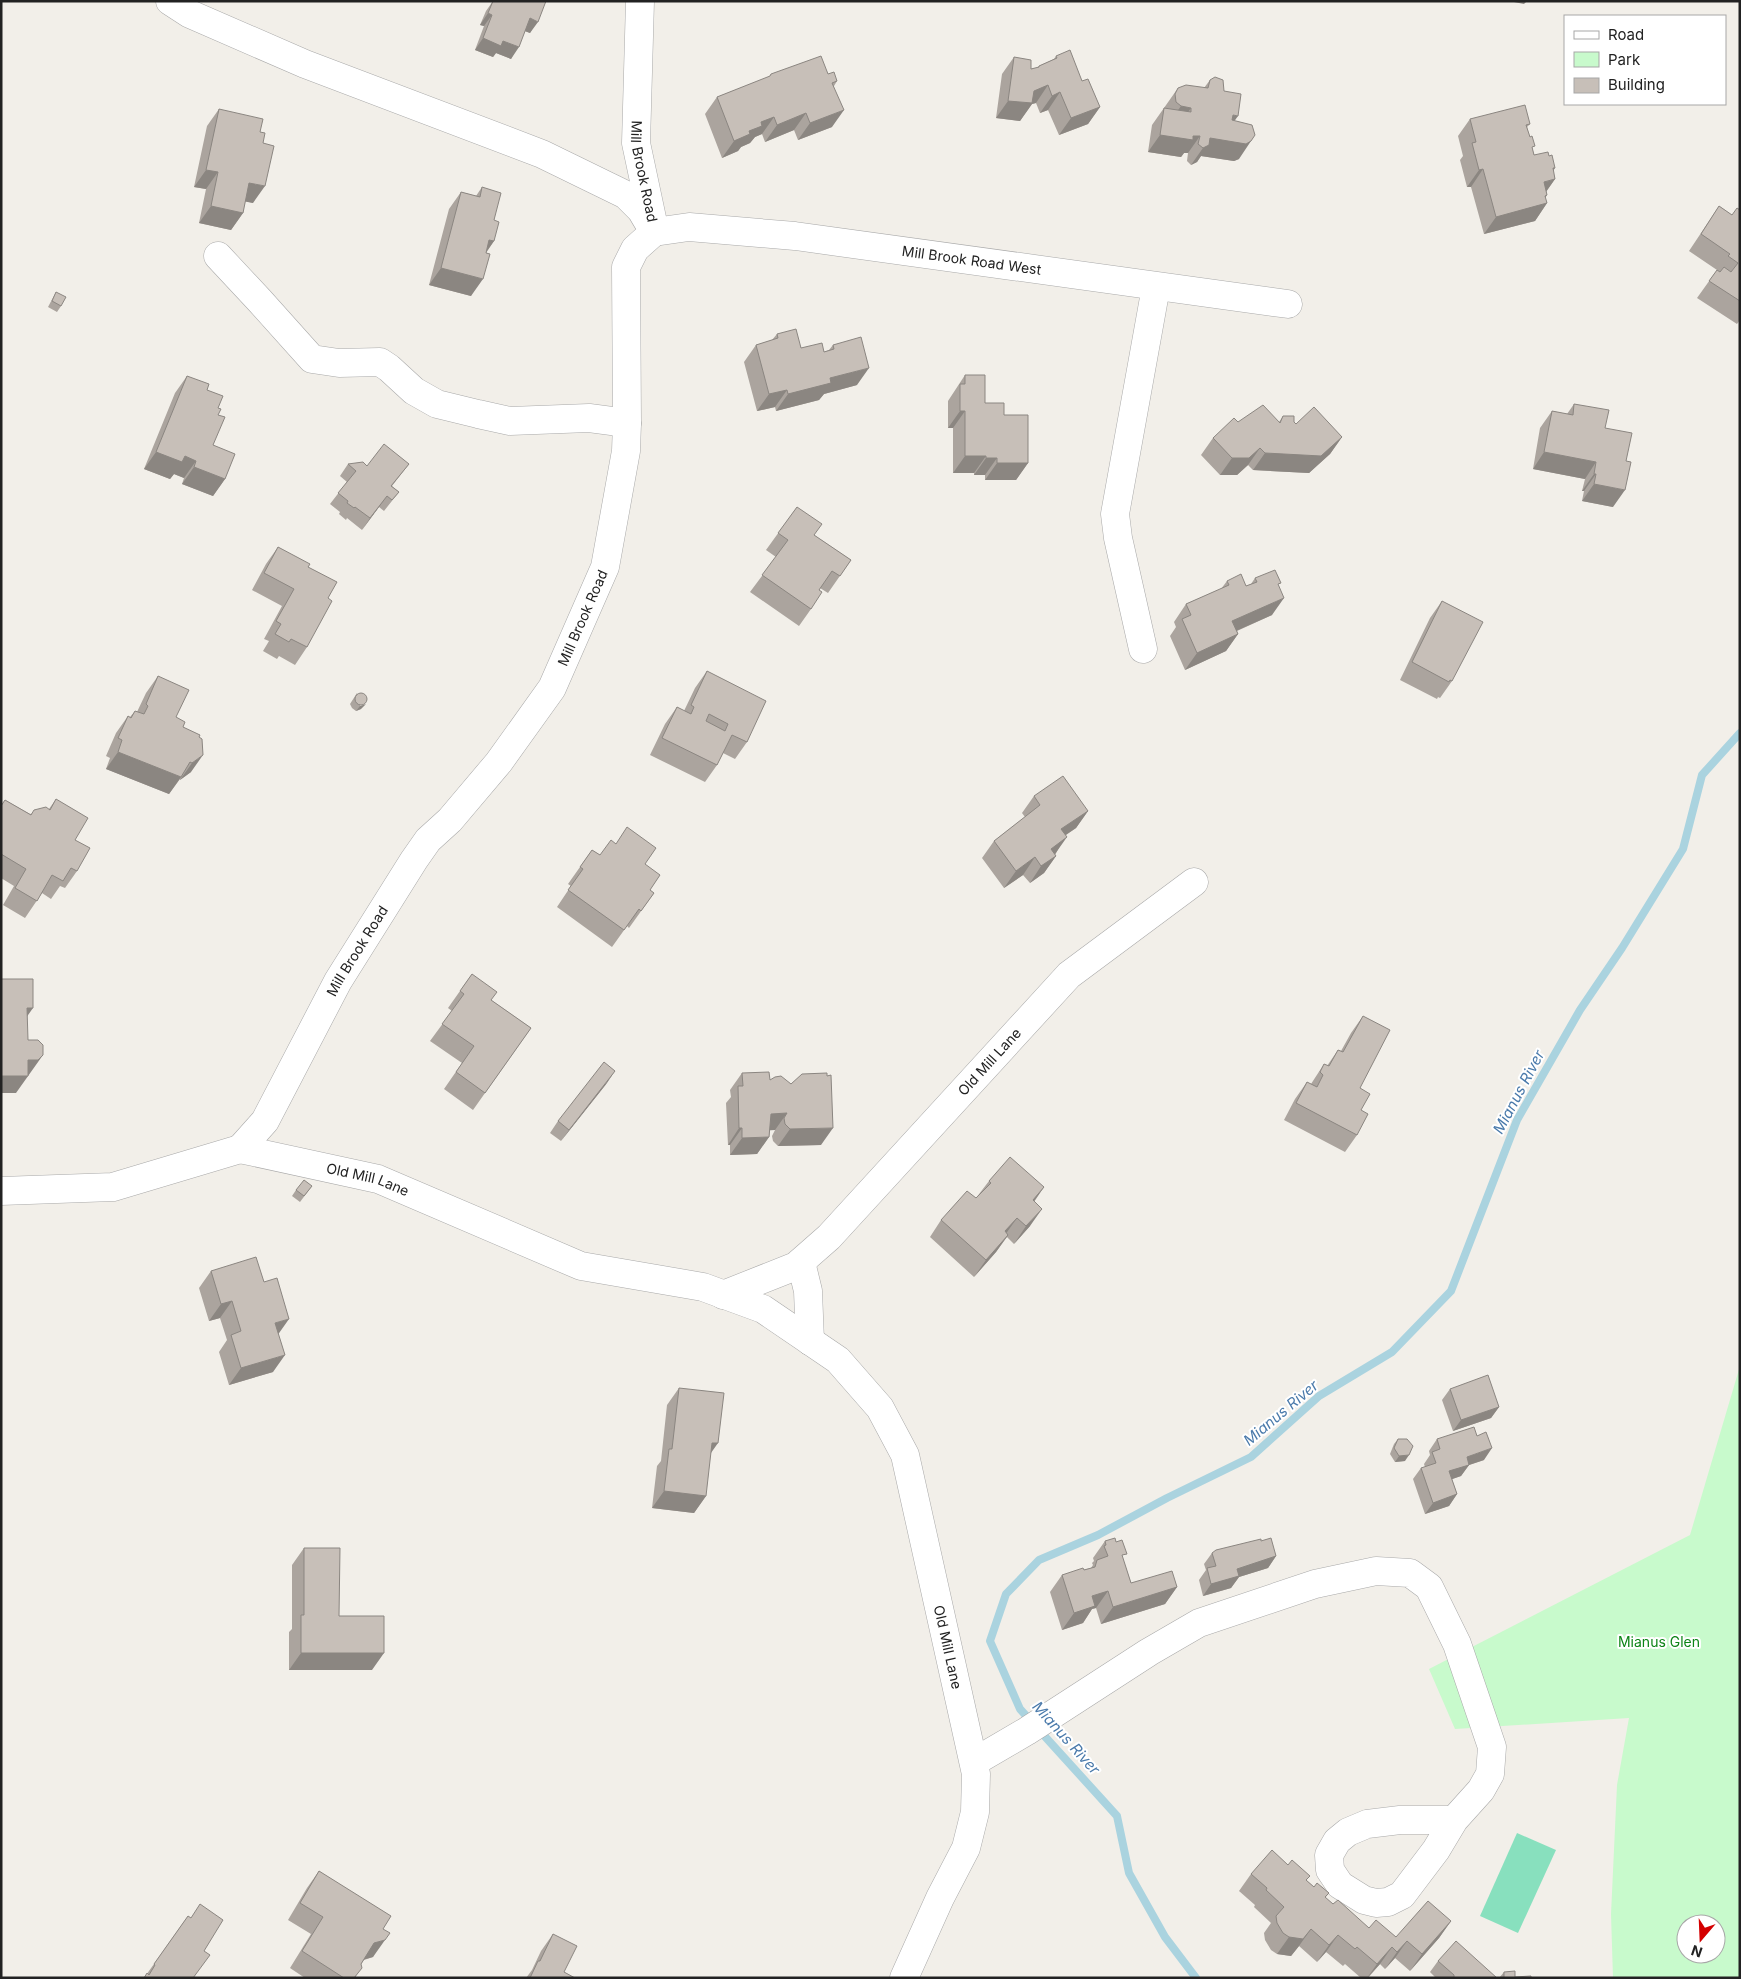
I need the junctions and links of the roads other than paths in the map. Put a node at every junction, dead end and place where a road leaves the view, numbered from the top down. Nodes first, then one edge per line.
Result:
1 (170, 1) edge
2 (640, 1) edge
3 (654, 232) junction
4 (218, 256) dead end
5 (1156, 287) junction
6 (1288, 304) dead end
7 (627, 423) junction
8 (1143, 649) dead end
9 (1194, 882) dead end
10 (240, 1149) junction
11 (1, 1192) edge
12 (802, 1262) junction
13 (723, 1295) junction
14 (810, 1341) junction
15 (974, 1762) junction
16 (1454, 1820) dead end
17 (904, 1978) edge

1 - 3 street
2 - 3 street, Mill Brook Road
3 - 5 street, Mill Brook Road West
3 - 7 street, Mill Brook Road
4 - 7 street
5 - 6 street, Mill Brook Road West
5 - 8 street
7 - 10 street, Mill Brook Road
9 - 12 street, Old Mill Lane
10 - 11 street, Old Mill Lane
10 - 13 street, Old Mill Lane
12 - 13 street, Old Mill Lane
12 - 14 street
13 - 14 street, Old Mill Lane
14 - 15 street, Old Mill Lane
15 - 16 street
15 - 17 street, Old Mill Lane

